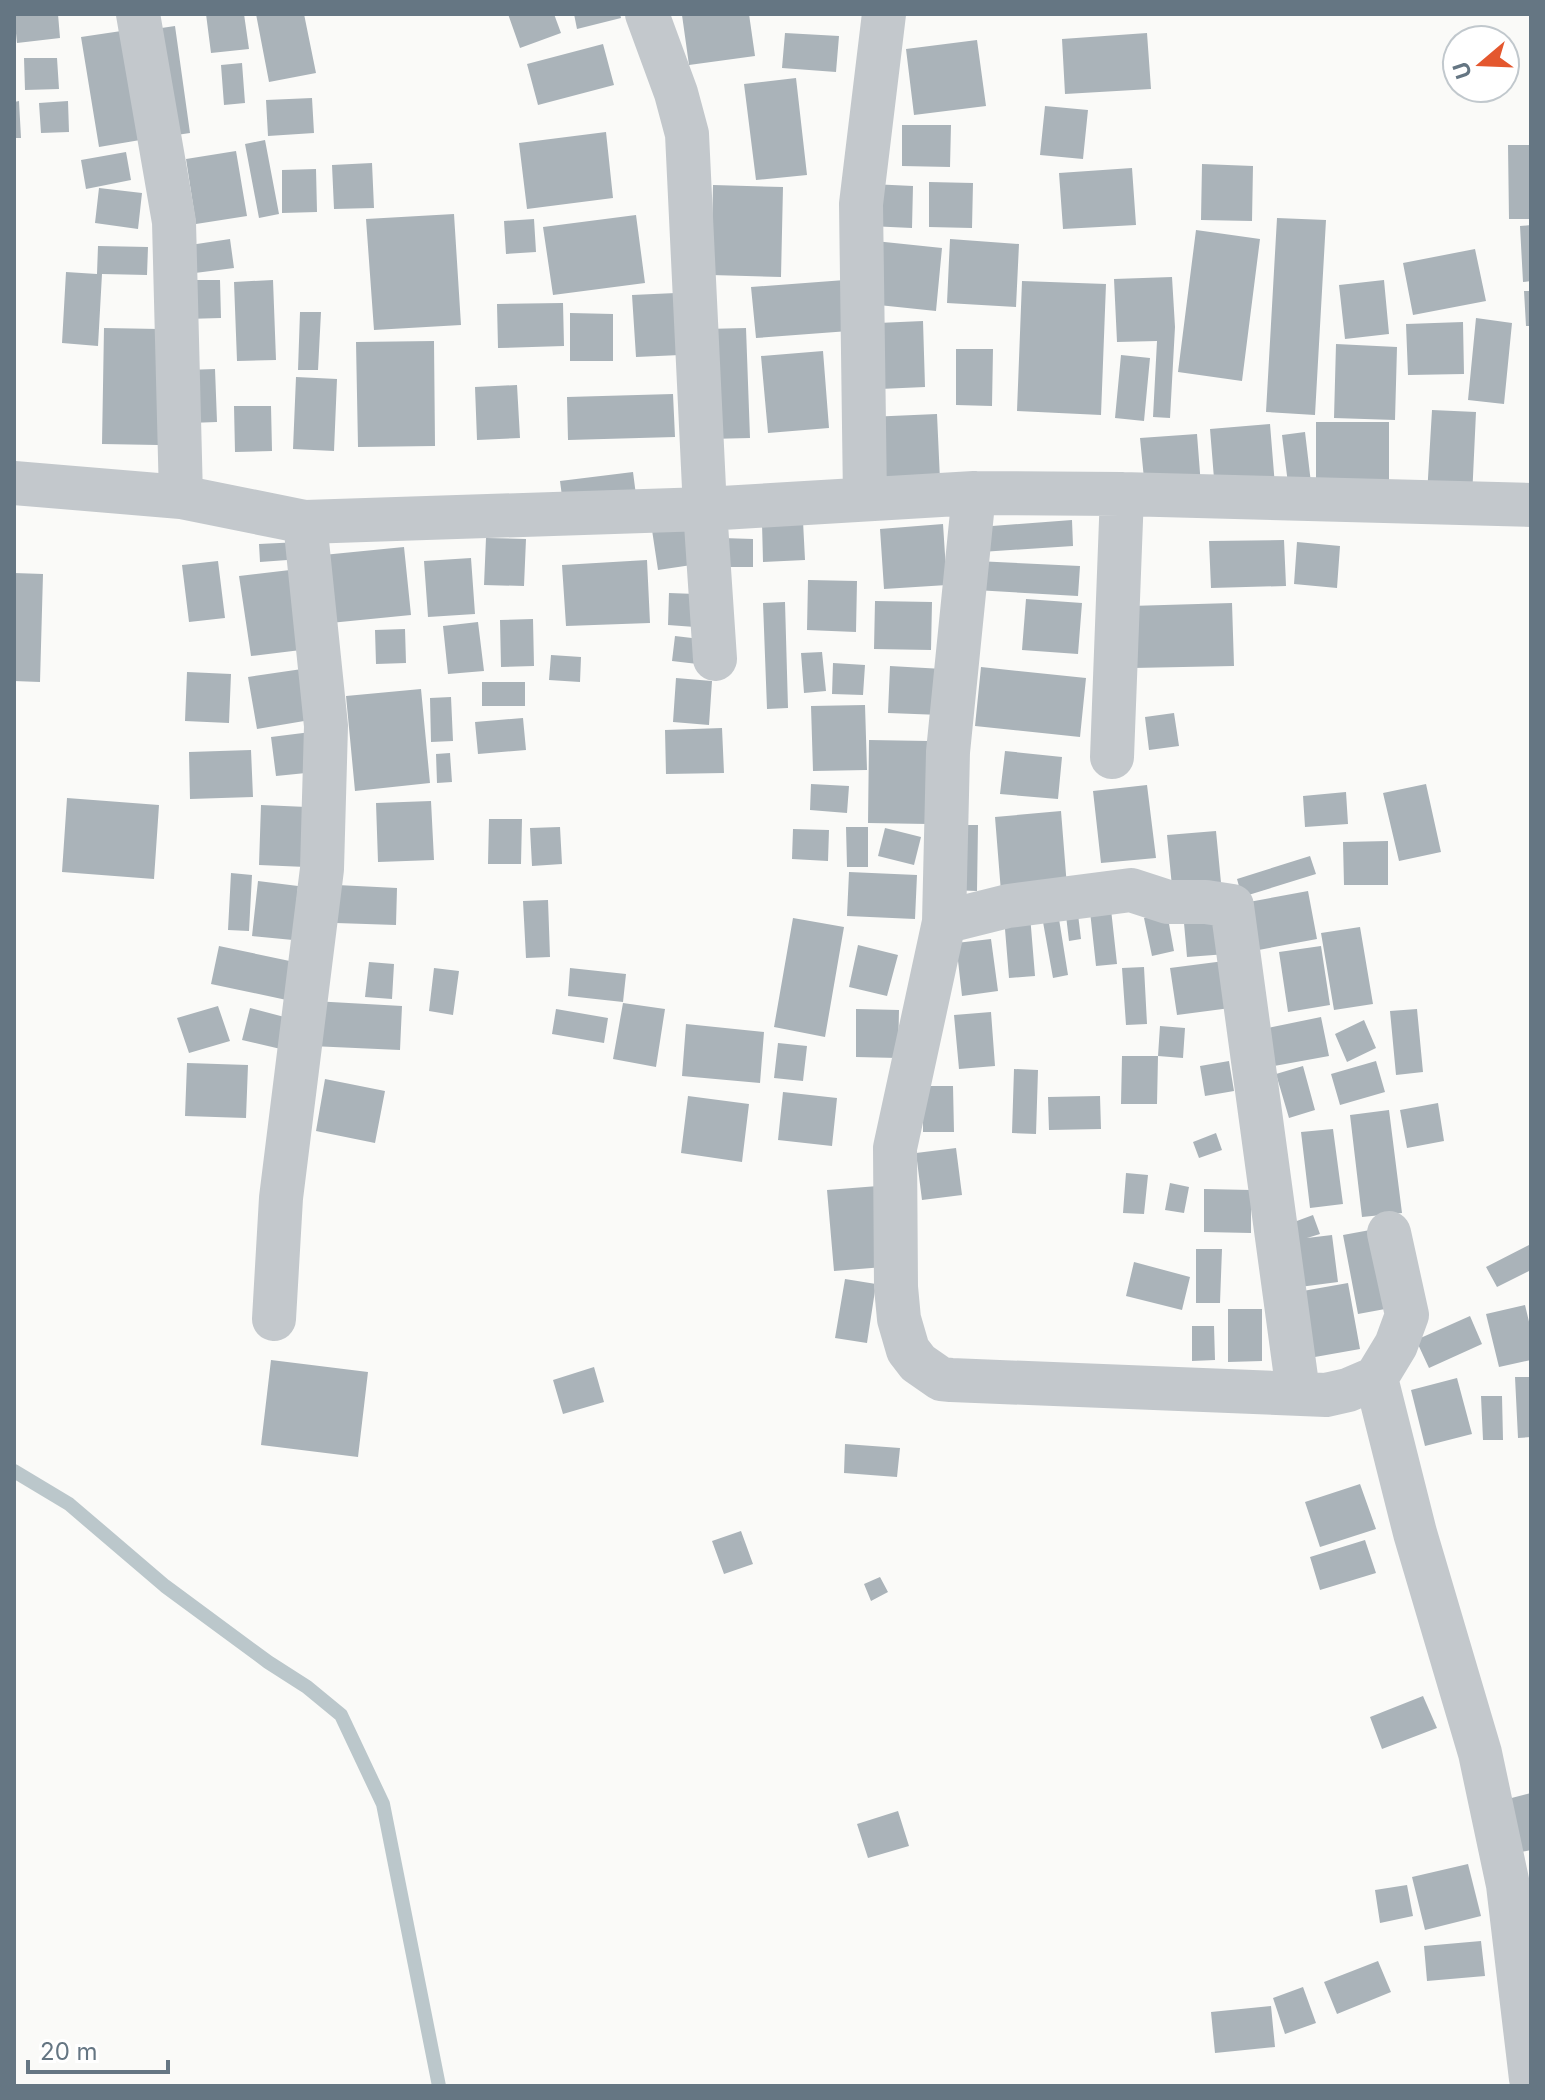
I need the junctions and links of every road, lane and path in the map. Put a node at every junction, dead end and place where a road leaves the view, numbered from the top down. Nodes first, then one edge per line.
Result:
1 (138, 14) edge
2 (647, 14) edge
3 (884, 14) edge
4 (14, 483) edge
5 (974, 493) junction
6 (1122, 494) junction
7 (181, 497) junction
8 (865, 499) junction
9 (1531, 505) edge
10 (705, 509) junction
11 (305, 522) junction
12 (715, 659) dead end
13 (1112, 757) dead end
14 (944, 922) junction
15 (1389, 1233) dead end
16 (274, 1319) dead end
17 (1376, 1378) junction
18 (1298, 1392) junction
19 (1531, 2079) edge

1 - 7 street
2 - 10 street
3 - 8 street
4 - 7 street
5 - 6 street
5 - 8 street
5 - 14 street
6 - 9 street
6 - 13 street
7 - 11 street
8 - 10 street
10 - 11 street
10 - 12 street
11 - 16 street
14 - 18 street
14 - 18 street
15 - 17 street
17 - 18 street
17 - 19 street

